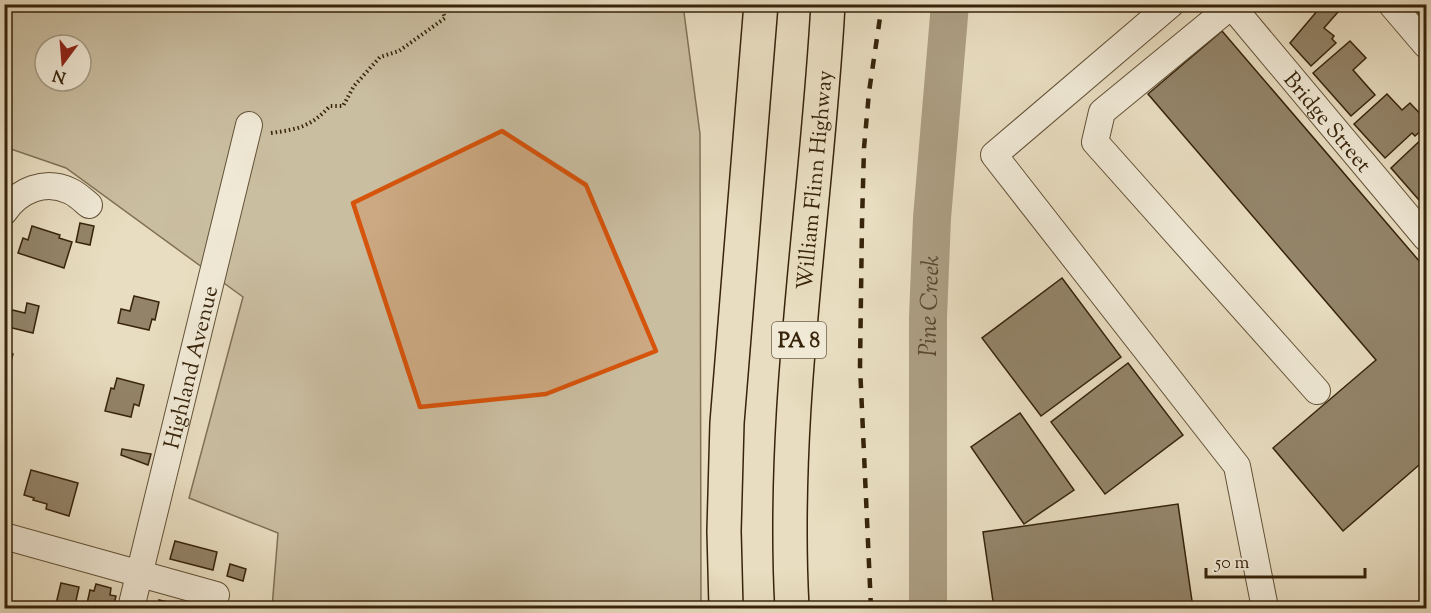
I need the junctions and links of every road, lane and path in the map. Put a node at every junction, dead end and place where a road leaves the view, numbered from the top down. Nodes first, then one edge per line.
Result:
1 (440, 4) edge
2 (738, 4) edge
3 (761, 4) edge
4 (773, 4) edge
5 (828, 4) edge
6 (840, 4) edge
7 (1171, 4) edge
8 (1391, 4) edge
9 (1231, 5) edge
10 (1426, 45) edge
11 (825, 72) junction
12 (755, 85) junction
13 (247, 133) joint
14 (89, 205) dead end
15 (4, 212) edge
16 (1426, 237) edge
17 (731, 358) junction
18 (1317, 391) dead end
19 (4, 536) edge
20 (139, 574) junction
21 (216, 595) dead end
22 (131, 609) edge
23 (726, 609) edge
24 (792, 609) edge
25 (1265, 609) edge

1 - 13 path
2 - 17 highway
3 - 12 highway
4 - 12 highway
5 - 11 highway, William Flinn Highway / PA 8
6 - 11 highway
7 - 25 street
8 - 10 street
9 - 16 street, Bridge Street
9 - 18 street
11 - 24 highway, William Flinn Highway / PA 8
12 - 17 highway
13 - 20 street, Highland Avenue
14 - 15 street
17 - 23 highway
19 - 20 street
20 - 21 street
20 - 22 street, Highland Avenue

